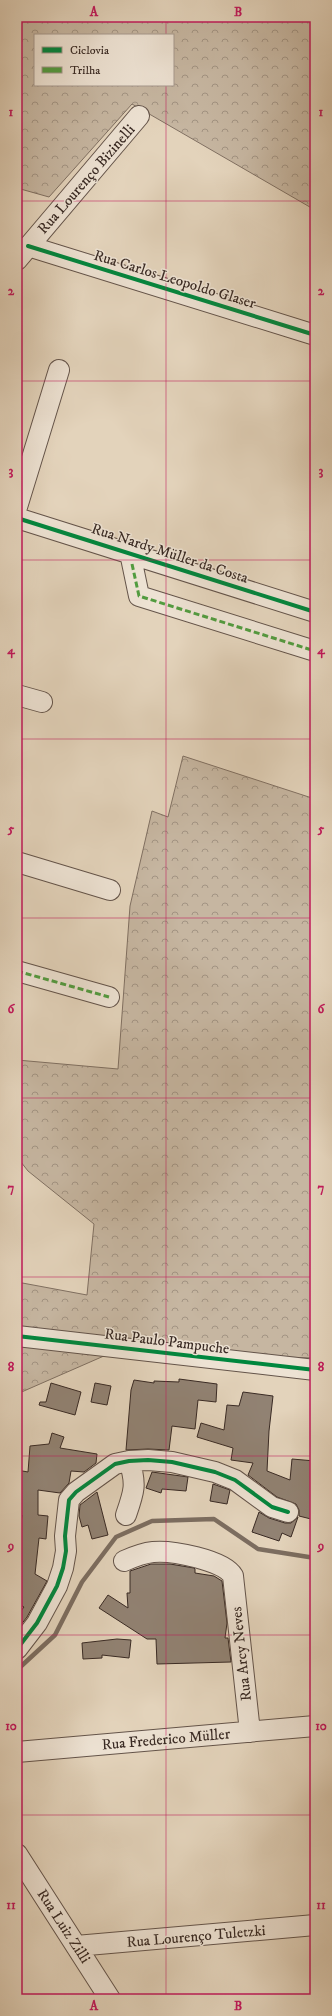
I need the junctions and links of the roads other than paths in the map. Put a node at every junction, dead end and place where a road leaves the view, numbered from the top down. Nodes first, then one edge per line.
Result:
1 (139, 116) dead end
2 (22, 253) edge
3 (315, 335) edge
4 (59, 370) dead end
5 (17, 506) edge
6 (17, 518) edge
7 (130, 553) junction
8 (315, 612) edge
9 (315, 650) edge
10 (17, 695) edge
11 (42, 702) dead end
12 (17, 862) edge
13 (110, 890) dead end
14 (17, 971) edge
15 (109, 997) dead end
16 (17, 1336) edge
17 (315, 1370) edge
18 (129, 1461) junction
19 (288, 1512) dead end
20 (126, 1515) dead end
21 (124, 1561) dead end
22 (17, 1649) edge
23 (315, 1726) edge
24 (250, 1732) junction
25 (17, 1752) edge
26 (17, 1854) edge
27 (315, 1925) edge
28 (76, 1946) junction
29 (110, 1999) edge

1 - 2 street, Rua Lourenço Bizinelli
2 - 3 street, Rua Carlos Leopoldo Glaser
4 - 5 street
6 - 7 street, Rua Nardy Müller da Costa
7 - 8 street, Rua Nardy Müller da Costa
7 - 9 street
10 - 11 street
12 - 13 street
14 - 15 street
16 - 17 street, Rua Paulo Pampuche
18 - 19 street
18 - 20 street
18 - 22 street
21 - 24 street, Rua Arcy Neves
23 - 24 street, Rua Frederico Müller
24 - 25 street, Rua Frederico Müller
26 - 28 street, Rua Luiz Zilli
27 - 28 street, Rua Lourenço Tuletzki
28 - 29 street, Rua Luiz Zilli

